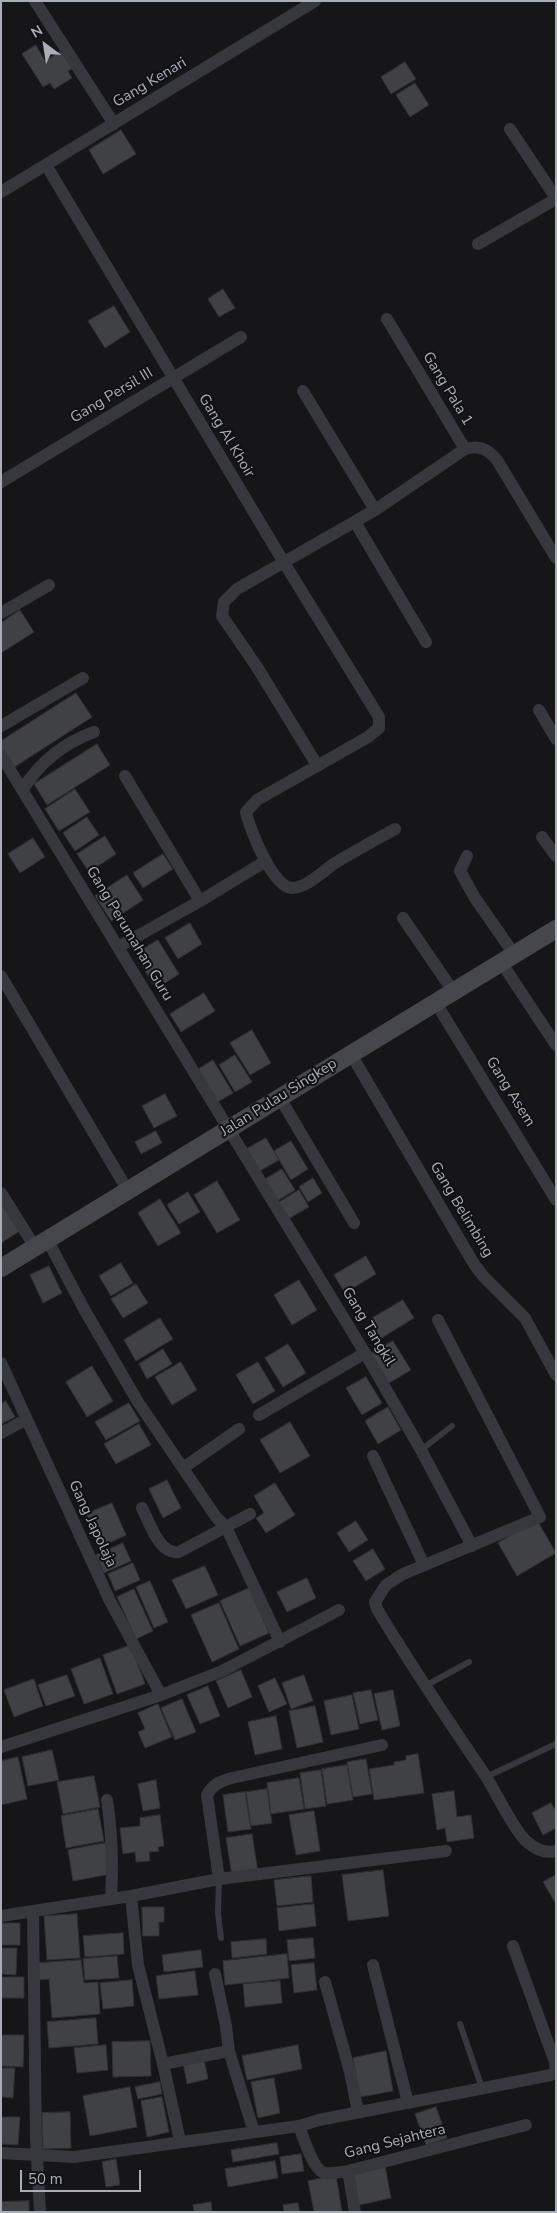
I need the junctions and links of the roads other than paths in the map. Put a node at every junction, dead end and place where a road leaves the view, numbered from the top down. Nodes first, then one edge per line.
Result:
1 (35, 1) edge
2 (315, 1) edge
3 (114, 124) junction
4 (510, 129) dead end
5 (46, 165) junction
6 (1, 192) edge
7 (556, 199) edge
8 (478, 244) dead end
9 (387, 319) dead end
10 (240, 337) dead end
11 (172, 379) junction
12 (303, 391) dead end
13 (464, 449) junction
14 (1, 482) edge
15 (376, 510) junction
16 (355, 522) junction
17 (556, 558) edge
18 (282, 562) junction
19 (49, 585) dead end
20 (1, 613) edge
21 (426, 642) dead end
22 (83, 678) dead end
23 (539, 710) dead end
24 (1, 726) edge
25 (94, 732) dead end
26 (556, 739) edge
27 (1, 755) edge
28 (317, 765) junction
29 (125, 776) dead end
30 (23, 790) junction
31 (395, 829) dead end
32 (542, 837) dead end
33 (467, 856) dead end
34 (556, 856) edge
35 (266, 861) junction
36 (200, 901) junction
37 (403, 918) dead end
38 (556, 928) edge
39 (118, 947) junction
40 (508, 958) junction
41 (1, 976) edge
42 (453, 992) junction
43 (436, 1003) junction
44 (556, 1045) edge
45 (350, 1054) junction
46 (280, 1098) junction
47 (228, 1130) junction
48 (125, 1192) junction
49 (1, 1193) edge
50 (556, 1200) edge
51 (354, 1223) dead end
52 (41, 1243) junction
53 (1, 1268) edge
54 (438, 1320) dead end
55 (365, 1353) junction
56 (1, 1363) edge
57 (556, 1375) edge
58 (259, 1415) dead end
59 (27, 1419) junction
60 (452, 1426) dead end
61 (239, 1429) dead end
62 (1, 1433) edge
63 (421, 1450) junction
64 (373, 1456) dead end
65 (183, 1468) junction
66 (142, 1508) dead end
67 (250, 1514) dead end
68 (226, 1527) junction
69 (472, 1546) junction
70 (424, 1565) junction
71 (339, 1610) dead end
72 (280, 1642) junction
73 (469, 1662) dead end
74 (425, 1686) junction
75 (162, 1694) junction
76 (556, 1744) edge
77 (382, 1745) dead end
78 (1, 1747) edge
79 (486, 1777) junction
80 (107, 1800) dead end
81 (446, 1851) dead end
82 (556, 1851) edge
83 (219, 1879) junction
84 (131, 1896) junction
85 (111, 1898) junction
86 (33, 1912) junction
87 (1, 1916) edge
88 (221, 1938) dead end
89 (513, 1946) dead end
90 (373, 1965) dead end
91 (215, 1974) dead end
92 (325, 1982) dead end
93 (460, 2024) dead end
94 (229, 2051) junction
95 (163, 2064) junction
96 (482, 2088) junction
97 (408, 2103) junction
98 (358, 2112) junction
99 (526, 2125) dead end
100 (299, 2126) junction
101 (254, 2132) junction
102 (180, 2141) junction
103 (1, 2153) edge
104 (38, 2156) junction
105 (348, 2171) junction
106 (40, 2212) edge
107 (355, 2212) edge

1 - 3 street
2 - 3 street, Gang Kenari
3 - 5 street, Gang Kenari
4 - 7 street
5 - 6 street, Gang Kenari
5 - 11 street, Gang Al Khoir
7 - 8 street
9 - 13 street, Gang Pala 1
10 - 11 street, Gang Persil III
11 - 14 street, Gang Persil III
11 - 18 street, Gang Al Khoir
12 - 15 street
13 - 15 street
13 - 17 street, Gang Pala 1
15 - 16 street
16 - 18 street
16 - 21 street
18 - 28 street
18 - 28 street, Gang Al Khoir
19 - 20 street
22 - 24 street
23 - 26 street
25 - 30 street
27 - 30 street, Gang Perumahan Guru
28 - 35 street
29 - 36 street
30 - 39 street, Gang Perumahan Guru
31 - 35 street
32 - 34 street
33 - 40 street
35 - 36 street
36 - 39 street
37 - 42 street
38 - 40 street, Jalan Pulau Singkep
39 - 47 street, Gang Perumahan Guru
40 - 42 street, Jalan Pulau Singkep
40 - 44 street
41 - 48 street
42 - 43 street, Jalan Pulau Singkep
43 - 45 street, Jalan Pulau Singkep
43 - 50 street, Gang Asem
45 - 46 street, Jalan Pulau Singkep
45 - 57 street, Gang Belimbing
46 - 47 street, Jalan Pulau Singkep
46 - 51 street
47 - 48 street, Jalan Pulau Singkep
47 - 55 street, Gang Tangkil
48 - 52 street, Jalan Pulau Singkep
49 - 52 street
52 - 53 street, Jalan Pulau Singkep
52 - 65 street
54 - 69 street
55 - 58 street
55 - 63 street, Gang Tangkil
56 - 59 street, Gang Japolaja
59 - 62 street
59 - 75 street, Gang Japolaja
60 - 63 lane
61 - 65 street
63 - 69 street, Gang Tangkil
64 - 70 street
65 - 68 street
66 - 68 street
67 - 68 street
68 - 72 street
69 - 70 street
70 - 74 street
71 - 72 street
72 - 75 street
73 - 74 lane
74 - 79 street
75 - 78 street
76 - 79 lane
77 - 83 street
79 - 82 street
80 - 85 street
81 - 83 street
83 - 84 street
83 - 88 lane
84 - 85 street
84 - 95 street
85 - 86 street
86 - 87 street
86 - 104 street
89 - 96 street
90 - 97 street
91 - 94 street
92 - 98 street
93 - 96 lane
94 - 95 street
94 - 101 street
95 - 102 street
96 - 97 street
97 - 98 street
98 - 100 street
99 - 105 street, Gang Sejahtera
100 - 101 street
100 - 105 street, Gang Sejahtera
101 - 102 street
102 - 104 street
103 - 104 street
104 - 106 street
105 - 107 street

